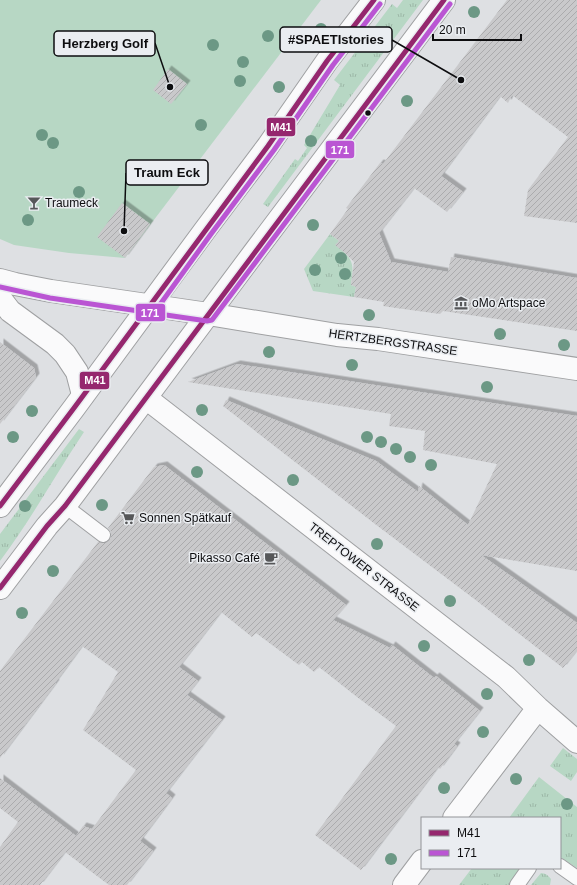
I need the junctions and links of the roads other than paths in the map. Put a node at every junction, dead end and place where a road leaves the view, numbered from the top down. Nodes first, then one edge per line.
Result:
1 (374, 0) edge
2 (444, 0) edge
3 (0, 280) edge
4 (0, 298) edge
5 (150, 306) junction
6 (208, 314) junction
7 (577, 369) edge
8 (83, 395) junction
9 (146, 398) junction
10 (0, 506) edge
11 (65, 506) junction
12 (103, 534) dead end
13 (0, 588) edge
14 (538, 708) junction
15 (577, 742) edge
16 (455, 817) edge
17 (421, 862) edge
18 (561, 867) edge
19 (528, 869) edge
20 (571, 879) edge
21 (404, 885) edge
22 (517, 885) edge

1 - 5 street
2 - 6 street
3 - 5 street
4 - 8 street
5 - 6 street, HERTZBERGSTRASSE
5 - 8 street
6 - 7 street, HERTZBERGSTRASSE
6 - 9 street
8 - 10 street
9 - 11 street
9 - 14 street, TREPTOWER STRASSE
11 - 12 lane
11 - 13 street
14 - 15 street, TREPTOWER STRASSE
14 - 16 street
17 - 21 street
18 - 20 lane
19 - 22 lane

